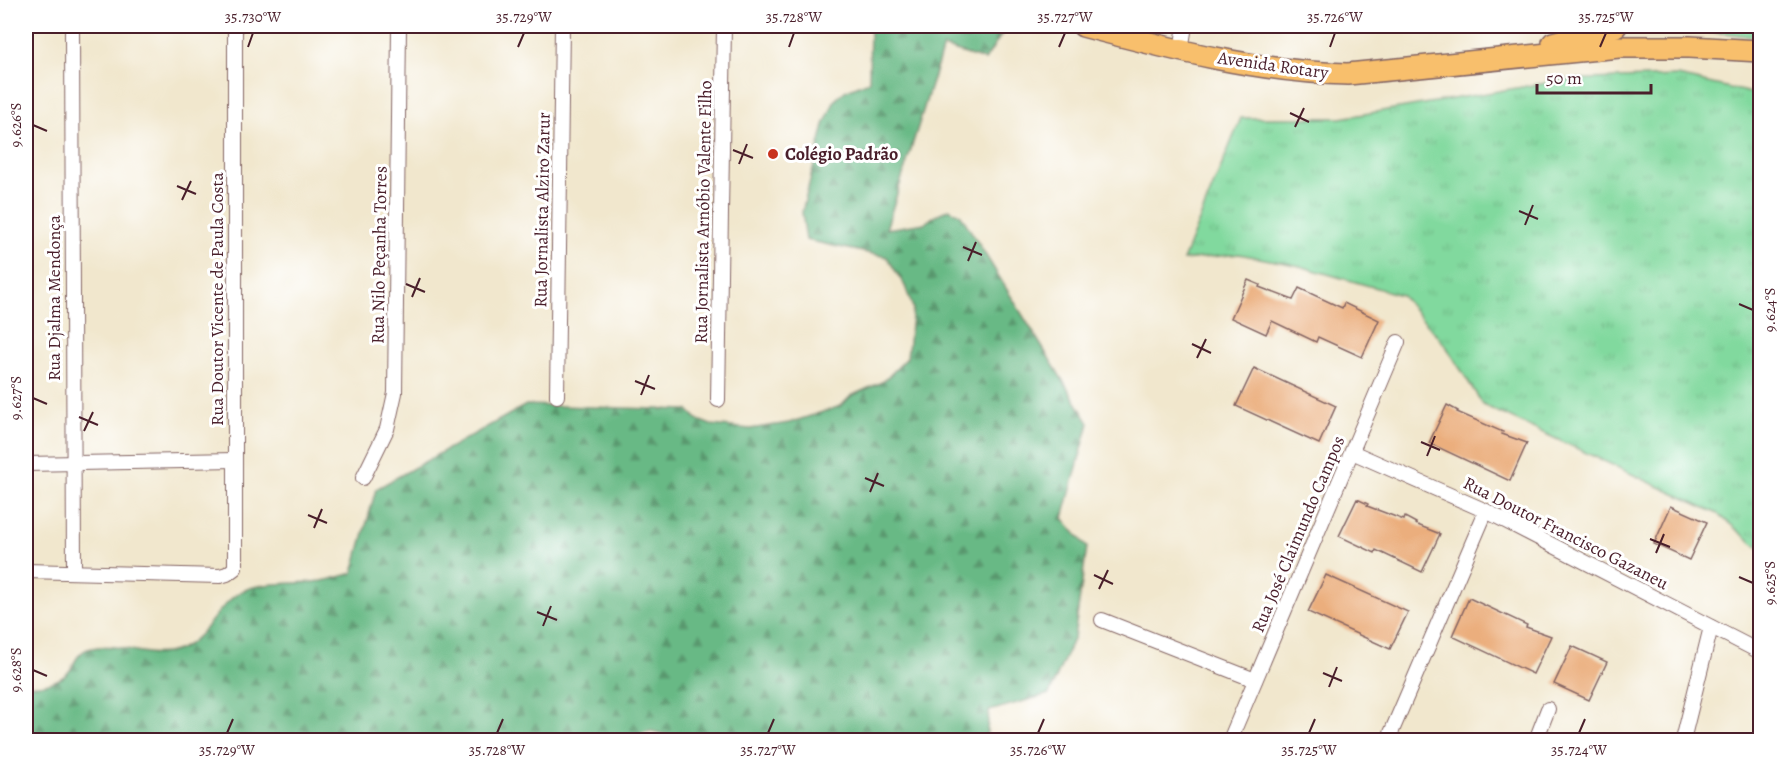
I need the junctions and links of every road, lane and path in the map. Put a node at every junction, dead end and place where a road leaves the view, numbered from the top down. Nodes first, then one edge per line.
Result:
1 (72, 26) edge
2 (235, 26) edge
3 (399, 26) edge
4 (562, 26) edge
5 (724, 26) edge
6 (1083, 26) edge
7 (1185, 26) edge
8 (1616, 26) edge
9 (1181, 50) junction
10 (1761, 51) edge
11 (1500, 57) junction
12 (1398, 342) dead end
13 (557, 396) dead end
14 (718, 400) dead end
15 (1353, 452) junction
16 (235, 460) junction
17 (26, 464) edge
18 (72, 464) junction
19 (363, 478) dead end
20 (1486, 511) junction
21 (26, 571) edge
22 (74, 571) junction
23 (1101, 620) dead end
24 (1711, 627) junction
25 (1761, 652) edge
26 (1255, 680) junction
27 (1548, 709) dead end
28 (1230, 741) edge
29 (1388, 741) edge
30 (1536, 741) edge
31 (1683, 741) edge

1 - 18 street, Rua Djalma Mendonça
2 - 16 street, Rua Doutor Vicente de Paula Costa
3 - 19 street, Rua Nilo Peçanha Torres
4 - 13 street, Rua Jornalista Alziro Zarur
5 - 14 street, Rua Jornalista Arnóbio Valente Filho
6 - 9 main road, Avenida Rotary
7 - 9 street
8 - 11 main road
9 - 11 main road, Avenida Rotary
10 - 11 main road
12 - 15 street, Rua José Claimundo Campos
15 - 20 street, Rua Doutor Francisco Gazaneu
15 - 26 street, Rua José Claimundo Campos
16 - 18 street
16 - 22 street, Rua Doutor Vicente de Paula Costa
17 - 18 street
18 - 22 street, Rua Djalma Mendonça
20 - 24 street, Rua Doutor Francisco Gazaneu
20 - 29 street
21 - 22 street
23 - 26 street
24 - 25 street, Rua Doutor Francisco Gazaneu
24 - 31 street
26 - 28 street, Rua José Claimundo Campos
27 - 30 street

